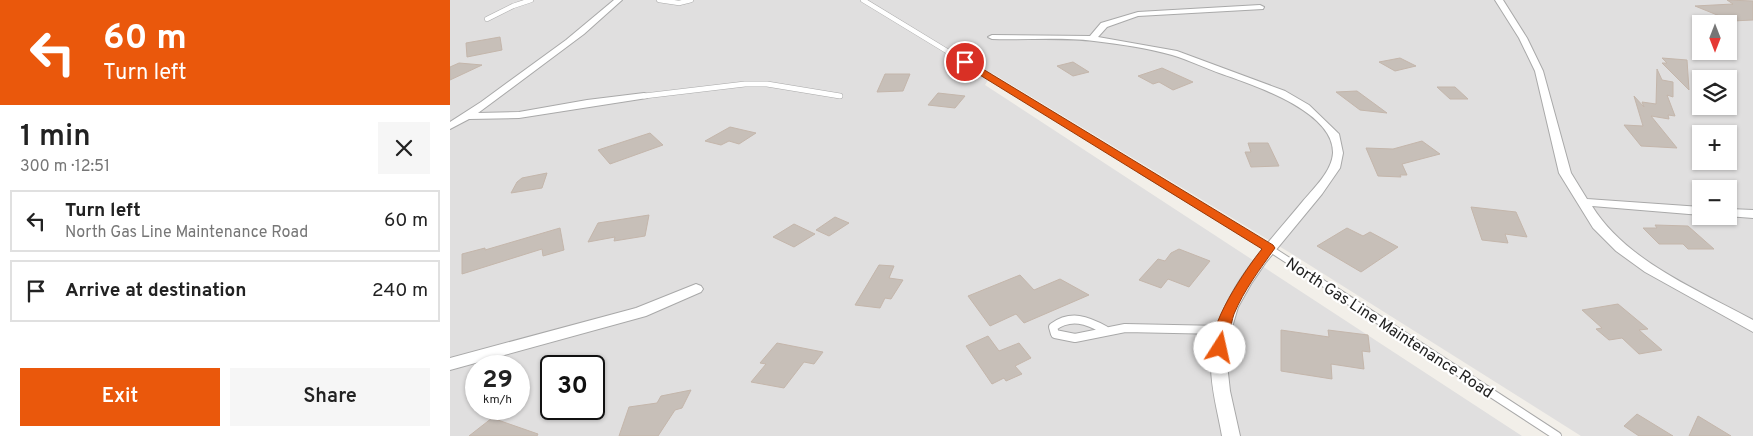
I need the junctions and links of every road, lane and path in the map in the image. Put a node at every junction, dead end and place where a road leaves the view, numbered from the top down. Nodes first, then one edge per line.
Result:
1 (531, 0) edge
2 (618, 0) edge
3 (659, 0) edge
4 (664, 0) edge
5 (691, 0) edge
6 (863, 0) edge
7 (1500, 0) edge
8 (1260, 7) dead end
9 (487, 19) dead end
10 (992, 36) dead end
11 (1092, 38) junction
12 (644, 96) joint
13 (840, 96) dead end
14 (469, 116) junction
15 (450, 126) edge
16 (1583, 202) junction
17 (1692, 210) edge
18 (1737, 213) edge
19 (1753, 214) edge
20 (1269, 248) junction
21 (696, 289) dead end
22 (1753, 327) edge
23 (1105, 330) junction
24 (1222, 330) junction
25 (450, 364) edge
26 (1230, 436) edge
27 (1557, 436) edge

1 - 9 lane
2 - 14 street
3 - 4 lane
3 - 5 lane
6 - 20 lane, North Gas Line Maintenance Road
7 - 16 street
8 - 11 street
10 - 11 street
11 - 20 street
12 - 13 lane
12 - 14 street
14 - 15 street
16 - 17 street
16 - 22 street
18 - 19 street
20 - 24 street
20 - 27 lane, North Gas Line Maintenance Road
21 - 25 street
23 - 23 lane
23 - 24 lane
24 - 26 street

